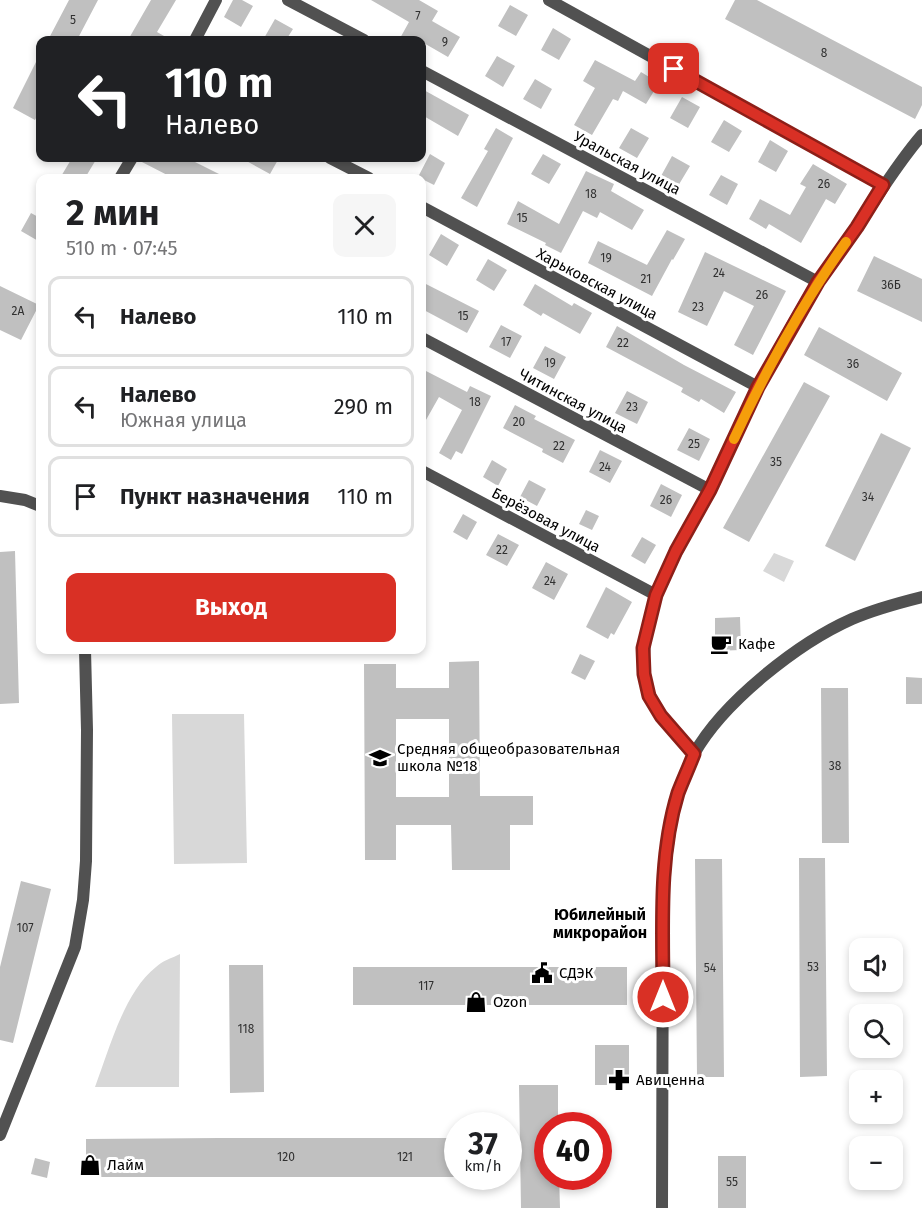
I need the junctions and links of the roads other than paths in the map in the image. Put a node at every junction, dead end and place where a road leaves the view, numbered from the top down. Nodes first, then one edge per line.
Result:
1 (216, 0) edge
2 (288, 0) edge
3 (549, 0) edge
4 (197, 36) edge
5 (356, 36) edge
6 (426, 73) edge
7 (922, 135) edge
8 (338, 162) edge
9 (361, 174) edge
10 (883, 185) junction
11 (426, 209) edge
12 (818, 282) junction
13 (426, 340) edge
14 (758, 387) junction
15 (426, 473) edge
16 (710, 490) junction
17 (0, 496) edge
18 (36, 504) edge
19 (656, 595) junction
20 (922, 597) edge
21 (85, 654) edge
22 (694, 754) junction
23 (0, 1135) edge
24 (662, 1208) edge

1 - 4 street
2 - 5 street
3 - 10 street
6 - 12 street, Уральская улица
7 - 10 street
8 - 9 street
10 - 12 street
11 - 14 street, Харьковская улица
12 - 14 street
13 - 16 street, Читинская улица
14 - 16 street
15 - 19 street, Берёзовая улица
16 - 19 street
17 - 18 street
19 - 22 street
20 - 22 street
21 - 23 street
22 - 24 street

